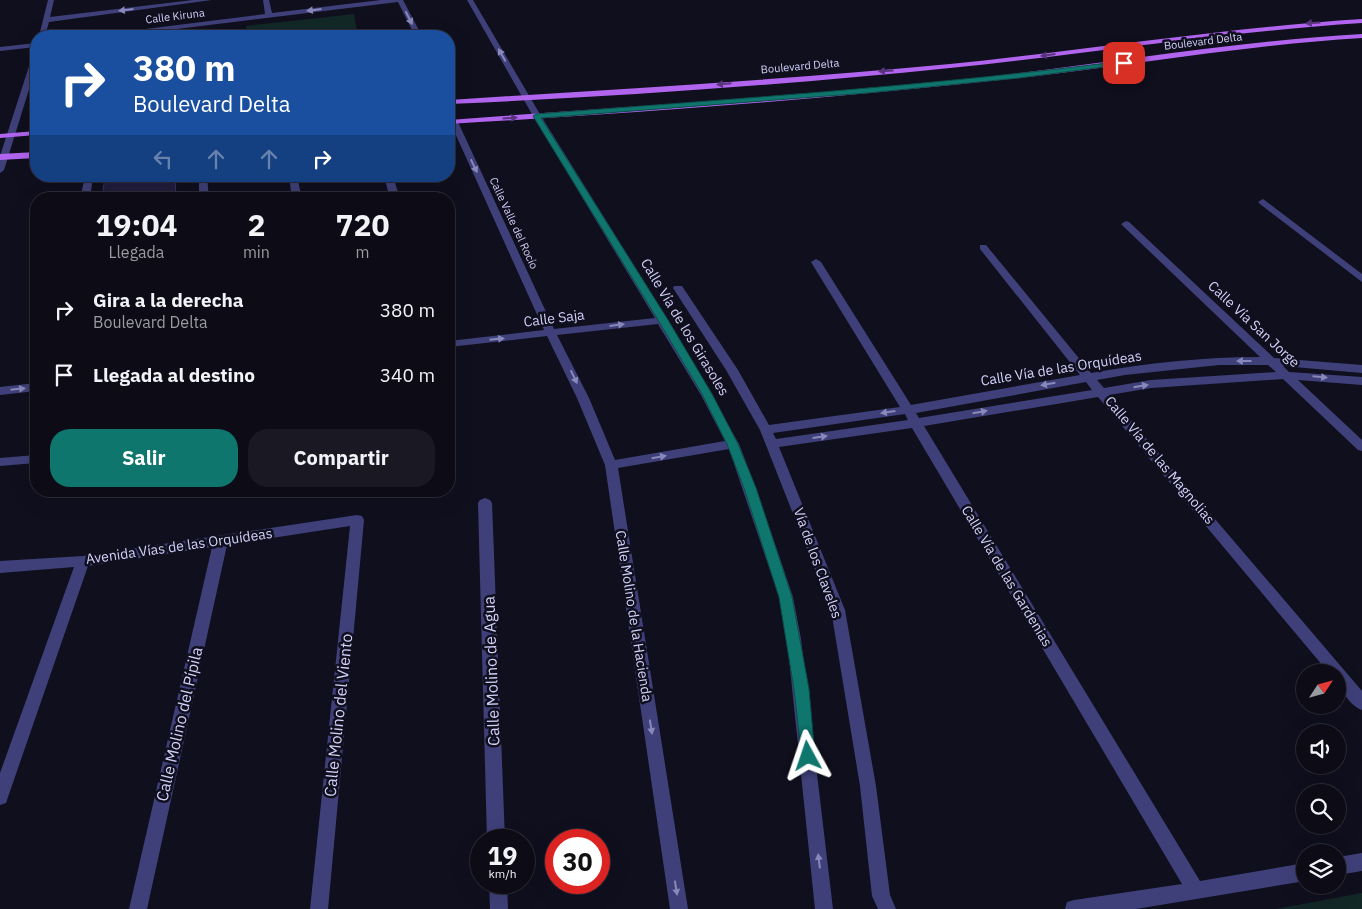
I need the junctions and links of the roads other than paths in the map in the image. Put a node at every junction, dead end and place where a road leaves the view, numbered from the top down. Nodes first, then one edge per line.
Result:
1 (51, 0) edge
2 (209, 0) edge
3 (266, 0) edge
4 (332, 0) edge
5 (399, 0) edge
6 (470, 0) edge
7 (335, 8) junction
8 (269, 16) junction
9 (46, 20) junction
10 (1362, 21) edge
11 (44, 30) edge
12 (154, 30) edge
13 (415, 30) edge
14 (1362, 36) edge
15 (1136, 44) junction
16 (30, 46) edge
17 (0, 49) edge
18 (1079, 51) junction
19 (1155, 59) junction
20 (1094, 67) junction
21 (30, 75) edge
22 (526, 97) junction
23 (455, 102) edge
24 (536, 116) junction
25 (455, 122) edge
26 (455, 130) edge
27 (30, 134) edge
28 (0, 136) edge
29 (11, 136) junction
30 (30, 155) edge
31 (2, 157) edge
32 (0, 170) edge
33 (1263, 202) dead end
34 (1126, 224) dead end
35 (983, 246) dead end
36 (816, 262) dead end
37 (1362, 279) edge
38 (678, 288) dead end
39 (663, 320) junction
40 (551, 334) junction
41 (455, 343) edge
42 (1270, 361) junction
43 (1362, 369) edge
44 (1286, 375) junction
45 (1088, 377) junction
46 (1362, 381) edge
47 (30, 388) edge
48 (0, 390) edge
49 (1103, 392) junction
50 (908, 410) junction
51 (916, 424) junction
52 (766, 430) junction
53 (733, 444) junction
54 (772, 444) junction
55 (1362, 447) edge
56 (30, 460) edge
57 (0, 462) edge
58 (610, 465) junction
59 (485, 503) dead end
60 (357, 520) joint
61 (221, 539) junction
62 (83, 560) junction
63 (0, 567) edge
64 (1330, 664) edge
65 (1346, 684) edge
66 (1362, 703) edge
67 (0, 797) edge
68 (496, 829) edge
69 (1362, 862) edge
70 (1346, 865) edge
71 (1296, 874) edge
72 (1196, 892) junction
73 (498, 894) edge
74 (884, 902) edge
75 (138, 909) edge
76 (319, 909) edge
77 (499, 909) edge
78 (679, 909) edge
79 (824, 909) edge
80 (1074, 909) edge

1 - 9 street
2 -> 9 street
3 - 8 street
4 - 7 street
5 - 7 street, Calle Kiruna
5 -> 13 street
22 -> 6 street, Calle Vía de los Girasoles
7 -> 8 street, Calle Kiruna
8 - 12 street, Calle Kiruna
9 - 11 street
10 -> 15 main road, Boulevard Delta
14 - 19 main road, Boulevard Delta
15 - 18 main road, Boulevard Delta
15 - 19 main road
16 - 17 street
18 - 20 main road
18 -> 22 main road, Boulevard Delta
19 - 20 main road, Boulevard Delta
20 - 24 main road, Boulevard Delta
21 - 29 street
22 - 23 main road, Boulevard Delta
22 - 24 street, Calle Vía de los Girasoles
25 -> 24 main road, Boulevard Delta
24 - 39 street, Calle Vía de los Girasoles
26 -> 40 street, Calle Valle del Rocío
27 - 29 main road
28 - 29 main road
29 - 31 street
30 - 31 main road
31 - 32 street
33 - 37 street
34 - 42 street, Calle Vía San Jorge
35 - 45 street, Calle Vía de las Magnolias
36 - 50 street, Calle Vía de las Gardenias
38 - 52 street, Vía de los Claveles
40 -> 39 street, Calle Saja
39 - 53 street, Calle Vía de los Girasoles
41 -> 40 street, Calle Saja
40 -> 58 street, Calle Molino de la Hacienda
42 - 43 street, Calle Vía de las Orquídeas
42 - 44 street, Calle Vía San Jorge
42 -> 45 street, Calle Vía de las Orquídeas
44 -> 46 street
49 -> 44 street
44 - 55 street, Calle Vía San Jorge
45 - 49 street, Calle Vía de las Magnolias
45 -> 50 street, Calle Vía de las Orquídeas
48 -> 47 street
51 -> 49 street
49 - 64 street, Calle Vía de las Magnolias
50 - 51 street, Calle Vía de las Gardenias
50 -> 52 street, Calle Vía de las Orquídeas
54 -> 51 street
51 - 72 street, Calle Vía de las Gardenias
52 - 54 street, Vía de los Claveles
58 -> 53 street
79 -> 53 street, Calle Vía de los Girasoles
54 - 74 street, Vía de los Claveles
56 - 57 street
58 -> 78 street, Calle Molino de la Hacienda
59 - 68 street, Calle Molino de Agua
60 - 61 street, Avenida Vías de las Orquídeas
60 - 76 street, Calle Molino del Viento
61 - 62 street, Avenida Vías de las Orquídeas
61 - 75 street, Calle Molino del Pípila
62 - 63 street, Avenida Vías de las Orquídeas
62 - 67 street
65 - 66 street, Calle Vía de las Magnolias
69 - 70 street
71 - 72 street
72 - 80 street
73 - 77 street

